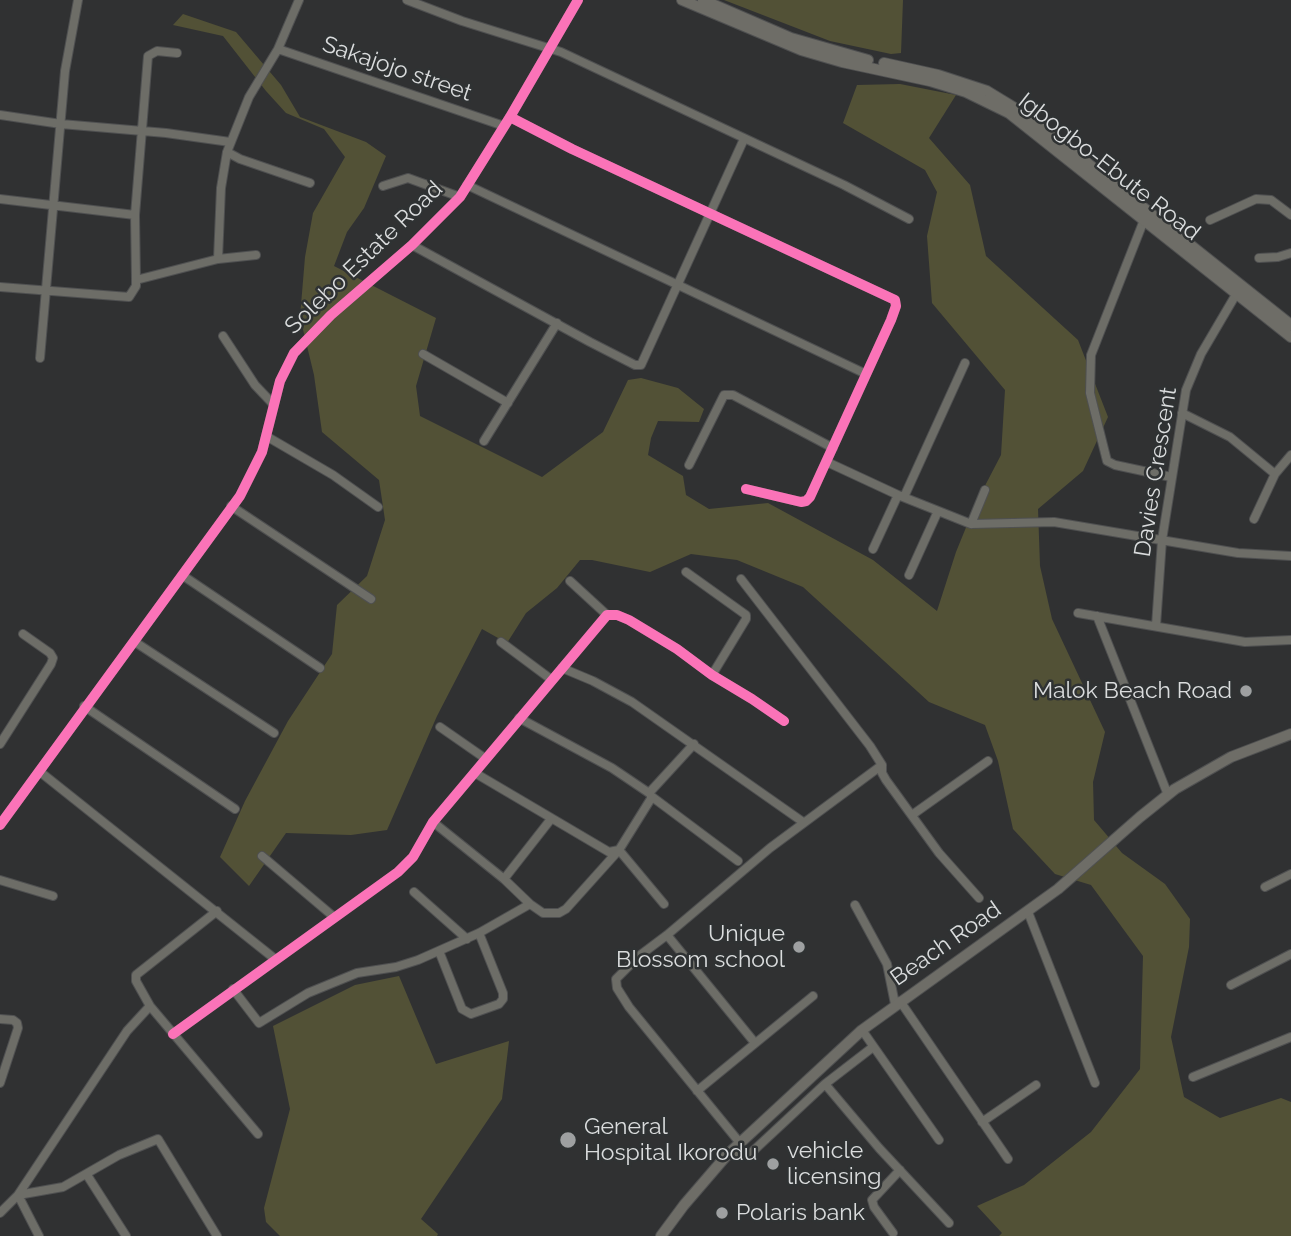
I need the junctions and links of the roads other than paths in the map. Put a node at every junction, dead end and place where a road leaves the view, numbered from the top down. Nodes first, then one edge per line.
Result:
1 (78, 0) edge
2 (299, 0) edge
3 (407, 0) edge
4 (578, 0) edge
5 (682, 0) edge
6 (703, 0) edge
7 (550, 48) junction
8 (278, 49) junction
9 (177, 53) dead end
10 (0, 115) edge
11 (510, 117) junction
12 (61, 124) junction
13 (504, 127) junction
14 (142, 132) junction
15 (744, 139) junction
16 (230, 142) junction
17 (226, 152) junction
18 (310, 183) dead end
19 (467, 185) junction
20 (383, 186) dead end
21 (460, 197) junction
22 (0, 200) edge
23 (54, 205) junction
24 (712, 214) junction
25 (135, 215) junction
26 (1291, 215) edge
27 (909, 219) dead end
28 (1144, 220) junction
29 (1210, 220) dead end
30 (412, 245) junction
31 (1291, 253) edge
32 (256, 255) dead end
33 (1259, 258) dead end
34 (218, 259) junction
35 (136, 281) junction
36 (679, 284) junction
37 (0, 287) edge
38 (1239, 289) junction
39 (45, 291) junction
40 (557, 323) junction
41 (1291, 325) edge
42 (223, 336) dead end
43 (1291, 337) edge
44 (423, 354) dead end
45 (40, 358) dead end
46 (965, 363) dead end
47 (866, 374) junction
48 (508, 403) junction
49 (274, 405) junction
50 (1182, 413) junction
51 (266, 436) junction
52 (484, 441) dead end
53 (833, 448) junction
54 (1291, 455) edge
55 (827, 462) junction
56 (689, 465) dead end
57 (1275, 474) junction
58 (1171, 477) junction
59 (746, 489) dead end
60 (985, 490) dead end
61 (901, 496) junction
62 (231, 506) junction
63 (377, 507) dead end
64 (939, 511) junction
65 (1254, 519) dead end
66 (971, 524) junction
67 (1162, 540) junction
68 (873, 549) dead end
69 (1291, 556) edge
70 (686, 572) dead end
71 (182, 575) junction
72 (909, 575) dead end
73 (741, 579) dead end
74 (570, 581) dead end
75 (371, 599) dead end
76 (1078, 613) dead end
77 (607, 615) junction
78 (1097, 616) junction
79 (1156, 626) junction
80 (23, 634) dead end
81 (1291, 640) edge
82 (135, 642) junction
83 (501, 642) dead end
84 (320, 668) dead end
85 (562, 668) junction
86 (712, 675) junction
87 (552, 680) junction
88 (84, 706) junction
89 (519, 719) junction
90 (784, 721) dead end
91 (440, 727) dead end
92 (274, 733) dead end
93 (1291, 734) edge
94 (0, 744) edge
95 (694, 744) junction
96 (486, 759) junction
97 (988, 761) dead end
98 (882, 765) junction
99 (39, 771) junction
100 (475, 773) junction
101 (651, 795) junction
102 (1168, 795) junction
103 (236, 809) dead end
104 (912, 815) junction
105 (551, 819) junction
106 (433, 822) junction
107 (803, 822) junction
108 (0, 825) edge
109 (619, 850) junction
110 (262, 856) dead end
111 (738, 861) dead end
112 (1291, 874) edge
113 (504, 879) junction
114 (0, 880) edge
115 (1265, 887) dead end
116 (414, 892) dead end
117 (53, 896) dead end
118 (979, 898) dead end
119 (530, 904) junction
120 (664, 904) dead end
121 (855, 905) dead end
122 (217, 911) junction
123 (1028, 912) junction
124 (334, 917) junction
125 (479, 933) junction
126 (667, 935) junction
127 (467, 939) junction
128 (439, 951) junction
129 (1291, 954) edge
130 (275, 959) junction
131 (1231, 985) dead end
132 (233, 989) junction
133 (813, 996) dead end
134 (898, 1003) junction
135 (150, 1006) junction
136 (0, 1019) edge
137 (862, 1030) junction
138 (173, 1034) junction
139 (1291, 1037) edge
140 (755, 1043) junction
141 (873, 1047) junction
142 (1194, 1077) dead end
143 (0, 1083) edge
144 (1095, 1083) dead end
145 (825, 1084) junction
146 (1036, 1085) dead end
147 (697, 1091) junction
148 (982, 1122) junction
149 (258, 1134) dead end
150 (939, 1140) dead end
151 (740, 1143) junction
152 (727, 1155) junction
153 (1007, 1159) dead end
154 (900, 1170) junction
155 (87, 1175) junction
156 (18, 1195) junction
157 (0, 1213) edge
158 (949, 1223) dead end
159 (893, 1233) dead end
160 (39, 1236) edge
161 (126, 1236) edge
162 (217, 1236) edge
163 (661, 1236) edge

1 - 12 street
2 - 8 street
3 - 7 street
4 - 7 street, Solebo Estate Road
5 - 28 main road, Igbogbo-Ebute Road
6 - 38 main road, Igbogbo-Ebute Road
7 - 11 street, Solebo Estate Road
7 - 15 street
8 - 13 street, Sakajojo street
8 - 16 street
9 - 14 street
10 - 12 street
11 - 13 street, Solebo Estate Road
11 - 24 street
12 - 14 street
12 - 23 street
13 - 19 street, Solebo Estate Road
14 - 16 street
14 - 25 street
15 - 24 street
15 - 27 street
16 - 17 street
17 - 18 street
17 - 34 street
19 - 21 street, Solebo Estate Road
19 - 36 street
20 - 21 street
21 - 30 street, Solebo Estate Road
22 - 23 street
23 - 25 street
23 - 39 street
24 - 36 street
24 - 47 street
25 - 35 street
26 - 29 street
28 - 38 main road, Igbogbo-Ebute Road
28 - 58 street
30 - 40 street
30 - 49 street, Solebo Estate Road
31 - 33 street
32 - 34 street
34 - 35 street
35 - 39 street
36 - 40 street
36 - 47 street
37 - 39 street
38 - 41 main road, Igbogbo-Ebute Road
38 - 43 main road, Igbogbo-Ebute Road
38 - 50 street, Davies Crescent
39 - 45 street
40 - 48 street
42 - 49 street
44 - 48 street
46 - 61 street
47 - 53 street
48 - 52 street
49 - 51 street, Solebo Estate Road
50 - 57 street
50 - 58 street, Davies Crescent
51 - 62 street, Solebo Estate Road
51 - 63 street
53 - 55 street
53 - 56 street
54 - 57 street
55 - 59 street
55 - 61 street
57 - 65 street
58 - 67 street, Davies Crescent
60 - 66 street
61 - 64 street
61 - 68 street
62 - 71 street, Solebo Estate Road
62 - 75 street
64 - 66 street
64 - 72 street
66 - 67 street
67 - 69 street
67 - 79 street, Davies Crescent
70 - 86 street
71 - 82 street, Solebo Estate Road
71 - 84 street
73 - 98 street
74 - 77 street
76 - 78 street
77 - 85 street
77 - 86 street
78 - 79 street
78 - 102 street
79 - 81 street
80 - 94 street
82 - 88 street, Solebo Estate Road
82 - 92 street
83 - 87 street
85 - 87 street
85 - 95 street
86 - 90 street
87 - 89 street
88 - 99 street, Solebo Estate Road
88 - 103 street
89 - 96 street
89 - 101 street
91 - 96 street
93 - 102 main road, Beach Road
95 - 101 street
95 - 107 street
96 - 100 street
97 - 104 street
98 - 104 street
98 - 107 street
99 - 108 street, Solebo Estate Road
99 - 122 street
100 - 105 street
100 - 106 street
101 - 109 street
101 - 111 street
102 - 123 main road, Beach Road
104 - 118 street
105 - 109 street
105 - 113 street
106 - 113 street
106 - 124 street
107 - 126 street
109 - 119 street
109 - 120 street
110 - 124 street
112 - 115 street
113 - 119 street
114 - 117 street
116 - 127 street
119 - 125 street
121 - 134 street
122 - 130 street
122 - 135 street
123 - 134 main road, Beach Road
123 - 144 street
124 - 130 street
125 - 127 street
125 - 128 street
126 - 140 street
126 - 147 street
127 - 128 street
128 - 132 street
129 - 131 street
130 - 132 street
132 - 138 street
133 - 140 street
134 - 137 main road, Beach Road
134 - 148 street
135 - 138 street
135 - 156 street
136 - 143 street
137 - 141 street
137 - 151 main road, Beach Road
138 - 149 street
139 - 142 street
140 - 147 street
141 - 145 street
141 - 150 street
145 - 152 street
145 - 154 street
146 - 148 street
147 - 151 street
148 - 153 street
151 - 152 main road, Beach Road
152 - 163 main road, Beach Road
154 - 158 street
154 - 159 street
155 - 156 street
155 - 161 street
155 - 162 street
156 - 157 street
156 - 160 street

